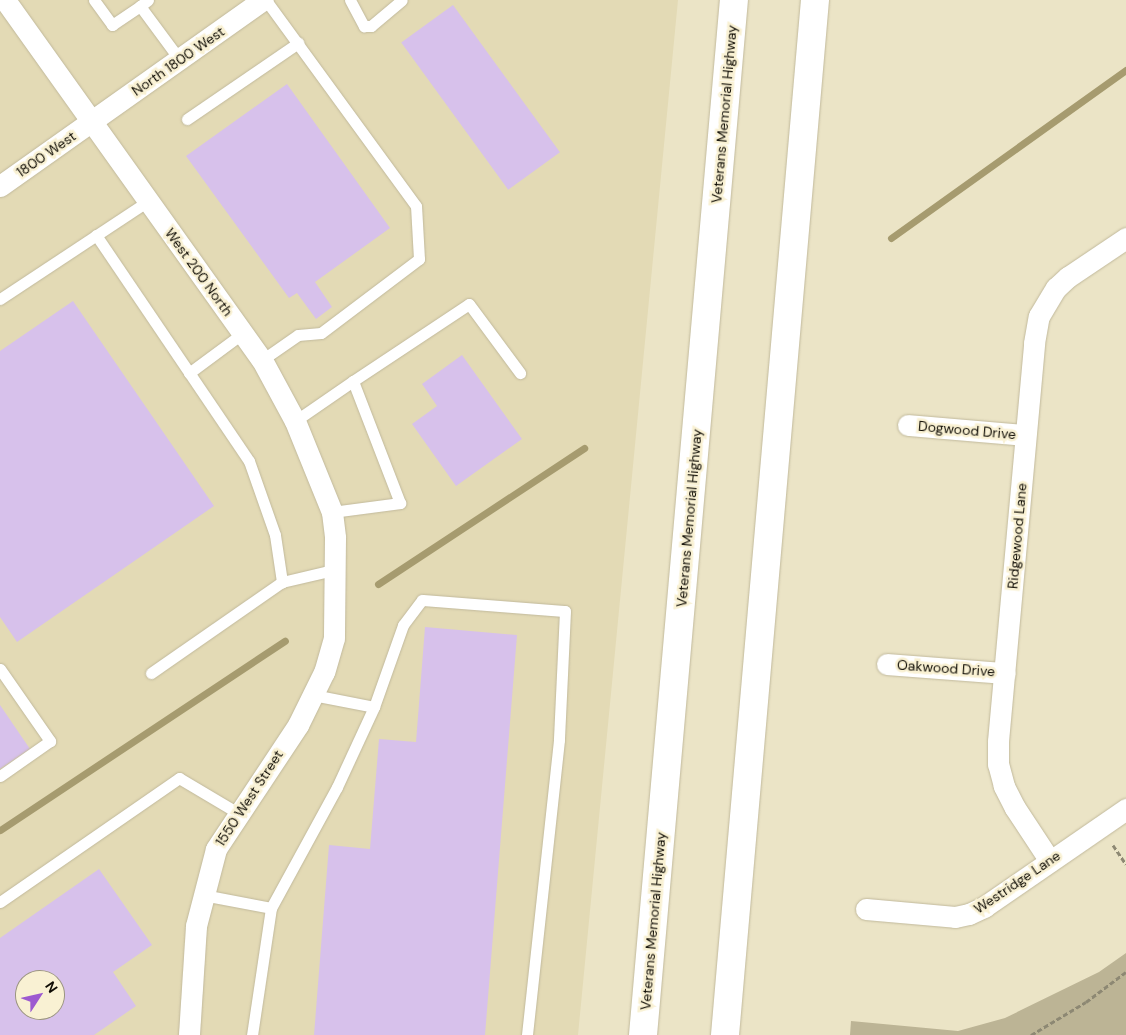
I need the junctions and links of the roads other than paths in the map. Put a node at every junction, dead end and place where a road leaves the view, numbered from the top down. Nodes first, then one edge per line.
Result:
1 (5, 0) edge
2 (94, 0) edge
3 (265, 0) edge
4 (350, 0) edge
5 (402, 0) edge
6 (734, 0) edge
7 (815, 0) edge
8 (144, 3) edge
9 (298, 43) junction
10 (180, 60) junction
11 (187, 119) dead end
12 (91, 122) junction
13 (0, 186) edge
14 (148, 201) junction
15 (96, 235) junction
16 (1126, 238) edge
17 (0, 299) edge
18 (243, 333) junction
19 (262, 360) junction
20 (190, 373) junction
21 (520, 373) dead end
22 (353, 381) junction
23 (295, 421) junction
24 (908, 425) dead end
25 (1025, 435) junction
26 (332, 512) junction
27 (333, 570) junction
28 (282, 582) junction
29 (887, 664) dead end
30 (0, 670) edge
31 (151, 673) dead end
32 (1005, 673) junction
33 (313, 695) junction
34 (374, 707) junction
35 (0, 776) edge
36 (1126, 809) edge
37 (238, 814) junction
38 (1050, 861) junction
39 (203, 895) junction
40 (0, 902) edge
41 (271, 908) junction
42 (866, 909) dead end
43 (189, 1035) edge
44 (252, 1035) edge
45 (527, 1035) edge
46 (643, 1035) edge
47 (724, 1035) edge

1 - 12 street, West 200 North
2 - 8 lane
3 - 9 lane
3 - 10 street, North 1800 West
4 - 5 lane
6 - 46 highway, Veterans Memorial Highway
7 - 47 highway
8 - 10 lane
9 - 11 lane
9 - 19 lane
10 - 12 street, North 1800 West
12 - 13 street, 1800 West
12 - 14 street, West 200 North
14 - 15 lane
14 - 18 street, West 200 North
15 - 17 lane
15 - 20 lane
16 - 25 street, Ridgewood Lane
18 - 19 street, West 200 North
18 - 20 lane
19 - 23 street, West 200 North
20 - 28 lane
21 - 22 lane
22 - 23 lane
22 - 26 lane
23 - 26 street, West 200 North
24 - 25 street, Dogwood Drive
25 - 32 street, Ridgewood Lane
26 - 27 street, West 200 North
27 - 28 lane
27 - 33 street, 1550 West Street
28 - 31 lane
29 - 32 street, Oakwood Drive
30 - 35 lane
32 - 38 street, Ridgewood Lane
33 - 34 lane
33 - 37 street, 1550 West Street
34 - 41 lane
34 - 45 lane
36 - 38 street, Westridge Lane
37 - 39 street, 1550 West Street
37 - 40 lane
38 - 42 street, Westridge Lane
39 - 41 lane
39 - 43 street, 1550 West Street
41 - 44 lane

